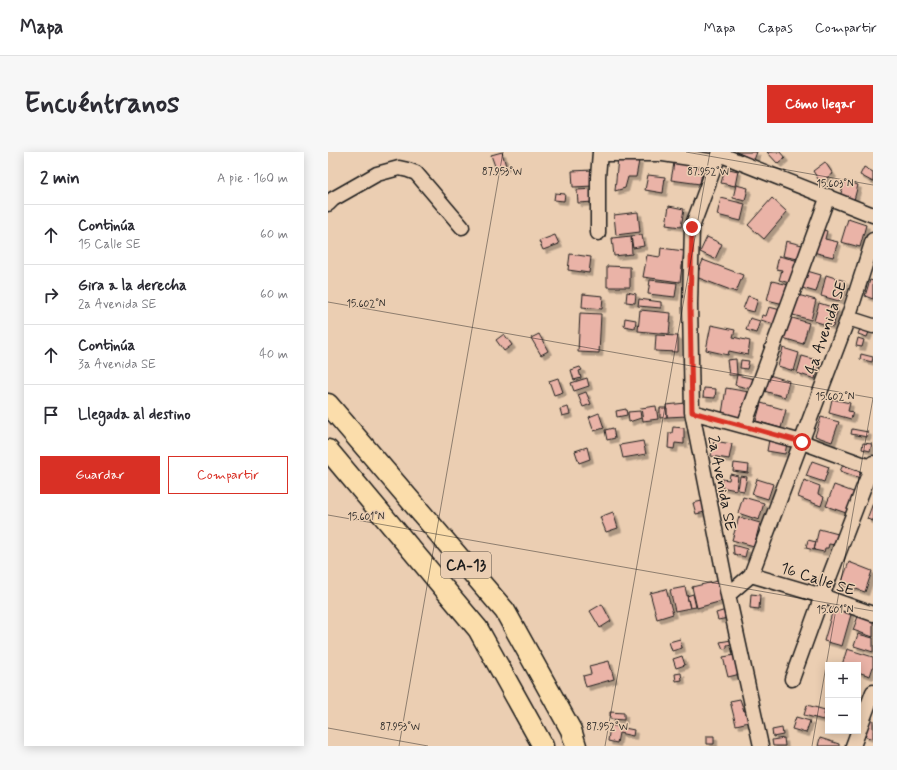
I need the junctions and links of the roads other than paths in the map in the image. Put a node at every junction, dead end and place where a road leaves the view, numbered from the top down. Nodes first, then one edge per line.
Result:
1 (600, 153) edge
2 (719, 156) edge
3 (828, 196) junction
4 (328, 204) edge
5 (873, 215) edge
6 (462, 227) dead end
7 (598, 233) dead end
8 (873, 240) edge
9 (848, 318) junction
10 (873, 326) edge
11 (328, 404) edge
12 (692, 412) junction
13 (744, 426) junction
14 (802, 442) junction
15 (328, 450) edge
16 (872, 466) edge
17 (751, 575) junction
18 (728, 595) junction
19 (822, 596) junction
20 (873, 614) edge
21 (792, 679) dead end
22 (873, 692) edge
23 (543, 746) edge
24 (576, 746) edge
25 (761, 746) edge
26 (853, 746) edge

1 - 2 street
1 - 7 street
2 - 3 street
2 - 12 street, 2a Avenida SE
3 - 5 street
3 - 13 street
4 - 6 street
8 - 9 street, 4a Avenida SE
9 - 10 street
9 - 14 street, 4a Avenida SE
11 - 24 highway, CA-13
12 - 13 street
12 - 18 street, 2a Avenida SE
13 - 14 street
14 - 16 street
14 - 17 street, 4a Avenida SE
15 - 23 highway, CA-13
16 - 19 street
17 - 18 street, 4a Avenida SE
17 - 19 street, 16 Calle SE
18 - 25 street, 2a Avenida SE
19 - 20 street, 16 Calle SE
19 - 21 street
22 - 26 street

